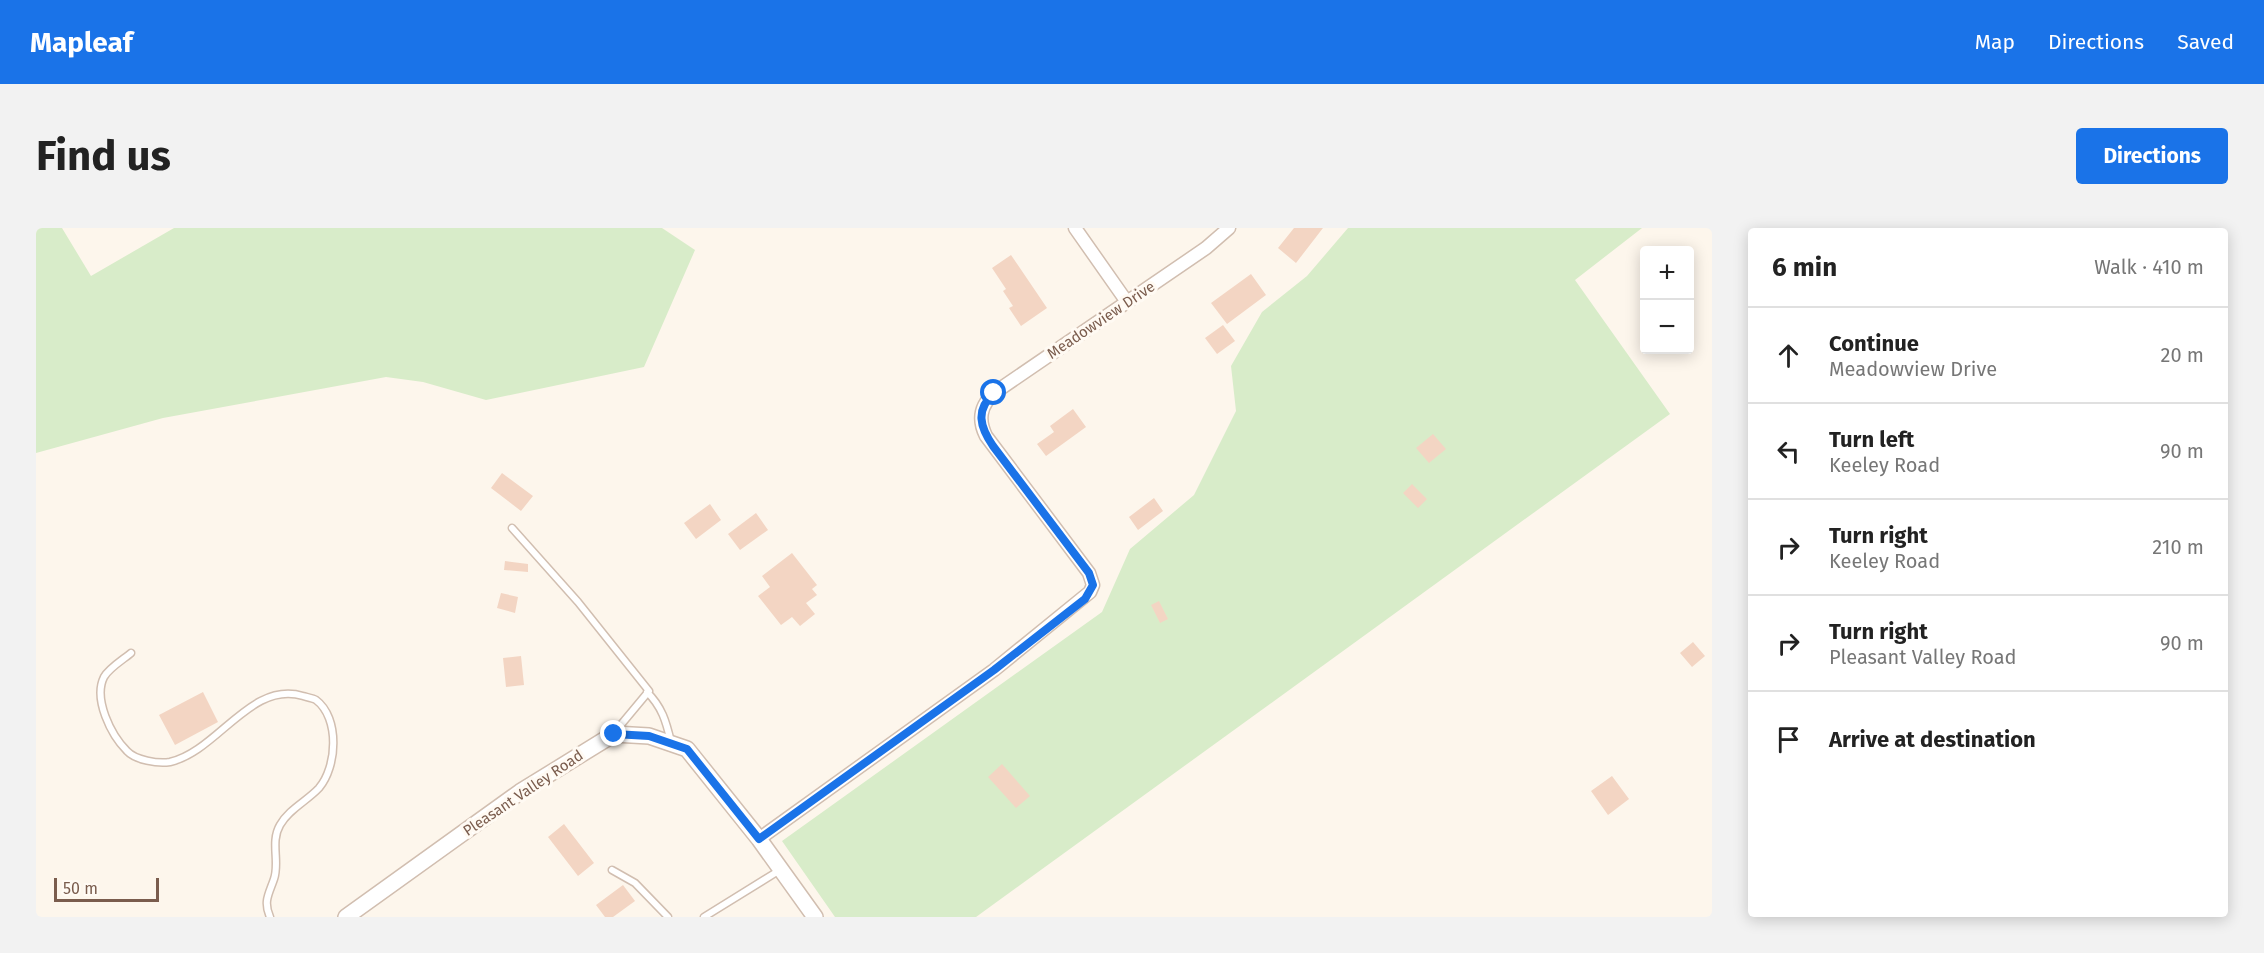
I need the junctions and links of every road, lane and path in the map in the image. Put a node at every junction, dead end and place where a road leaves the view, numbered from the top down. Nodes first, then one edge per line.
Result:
1 (1075, 228) edge
2 (1229, 228) edge
3 (1127, 302) junction
4 (512, 528) dead end
5 (131, 653) dead end
6 (647, 692) junction
7 (614, 734) junction
8 (671, 744) junction
9 (759, 839) junction
10 (780, 869) junction
11 (612, 870) dead end
12 (270, 917) edge
13 (346, 917) edge
14 (668, 917) edge
15 (704, 917) edge
16 (815, 917) edge

1 - 3 street
2 - 3 street, Meadowview Drive
3 - 9 street, Meadowview Drive
4 - 6 lane
5 - 12 lane
6 - 7 lane
6 - 8 lane
7 - 8 street
7 - 13 street, Pleasant Valley Road
8 - 9 street
9 - 10 street
10 - 15 lane
10 - 16 street
11 - 14 lane

